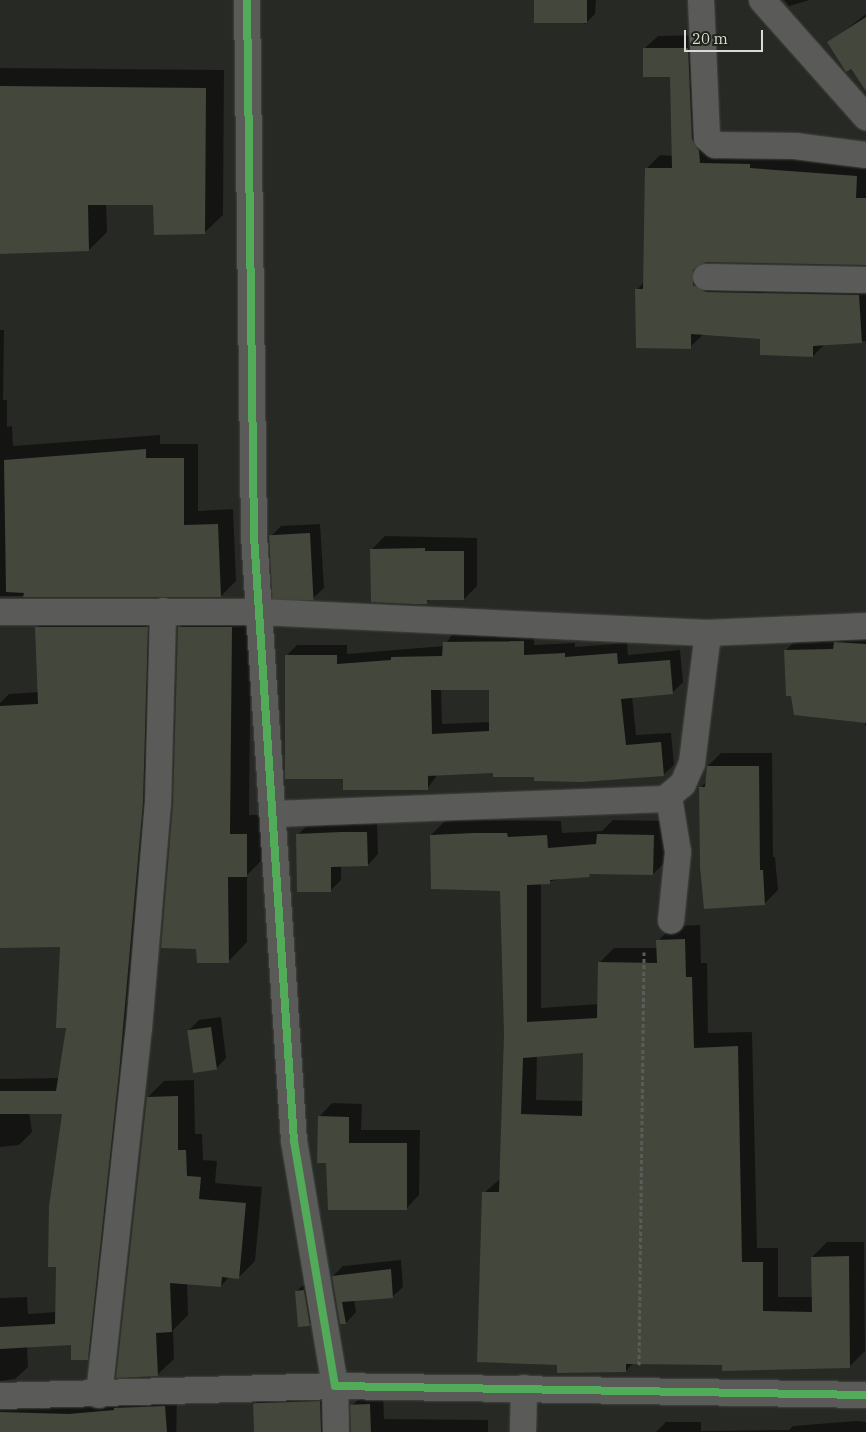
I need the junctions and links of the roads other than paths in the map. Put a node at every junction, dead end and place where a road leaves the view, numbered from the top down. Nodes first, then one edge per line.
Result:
1 (248, 0) edge
2 (701, 0) edge
3 (762, 0) edge
4 (866, 117) edge
5 (866, 155) edge
6 (706, 277) dead end
7 (866, 280) edge
8 (163, 611) junction
9 (0, 612) edge
10 (260, 612) junction
11 (866, 626) edge
12 (708, 633) junction
13 (669, 797) junction
14 (274, 814) junction
15 (671, 921) dead end
16 (336, 1386) junction
17 (524, 1388) junction
18 (99, 1395) junction
19 (866, 1395) edge
20 (0, 1396) edge
21 (336, 1432) edge
22 (524, 1432) edge

1 - 10 street
2 - 5 street
3 - 4 street
6 - 7 street
8 - 9 street
8 - 10 street
8 - 18 street
10 - 12 street
10 - 14 street
11 - 12 street
12 - 13 street
13 - 14 street
13 - 15 street
14 - 16 street
16 - 17 street
16 - 18 street
16 - 21 street
17 - 19 street
17 - 22 street
18 - 20 street

